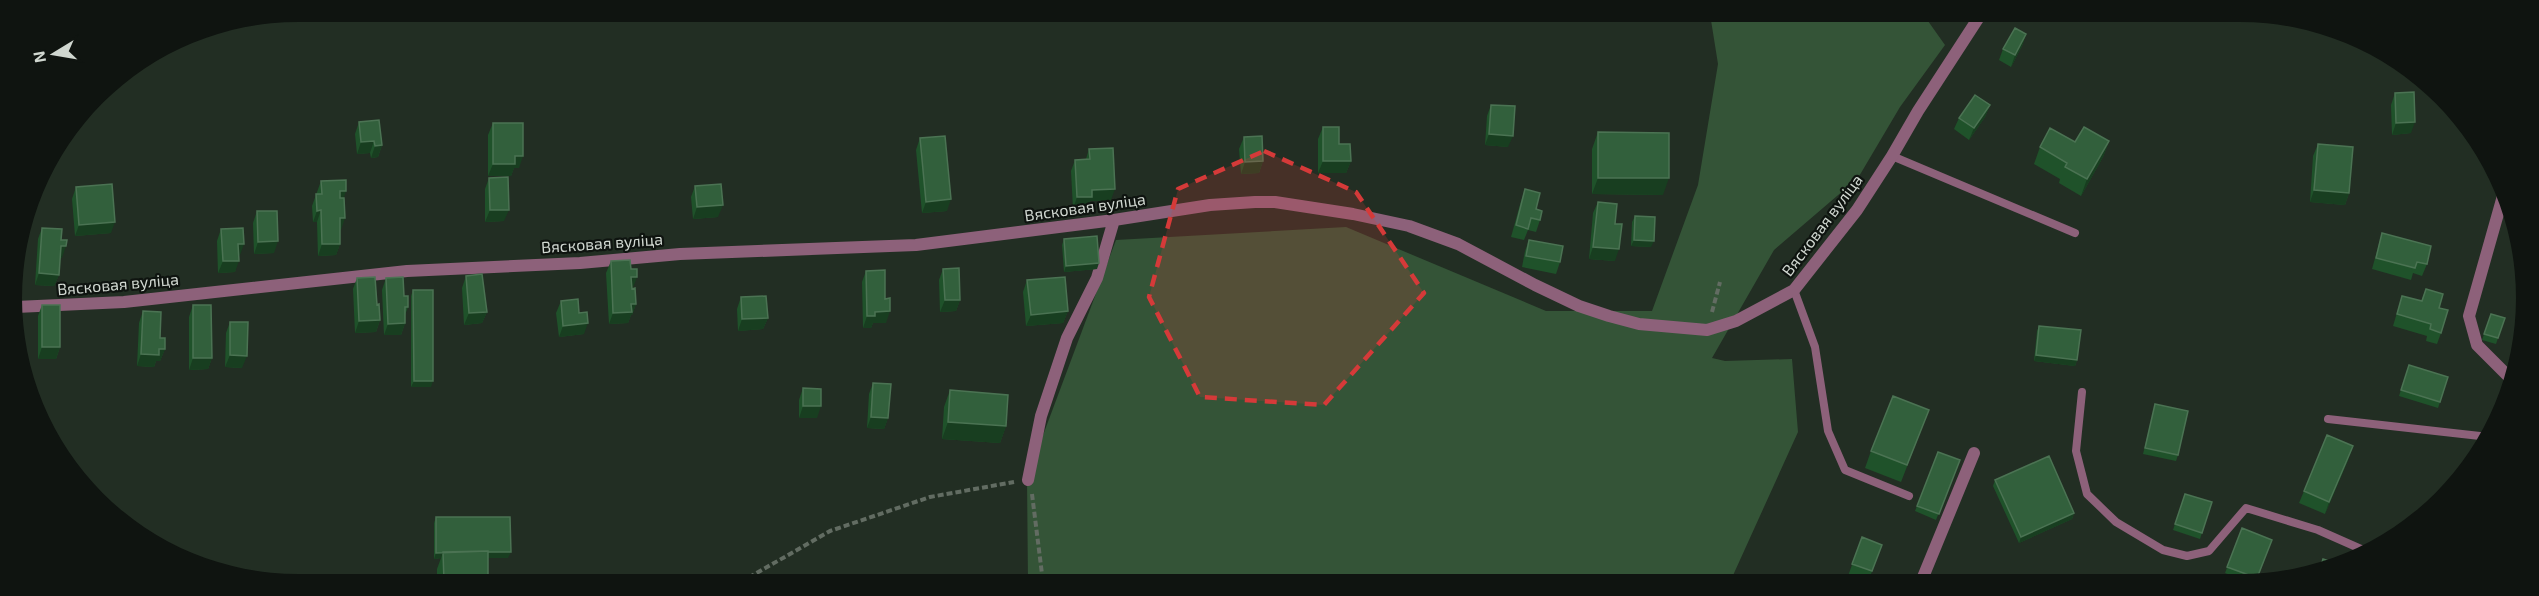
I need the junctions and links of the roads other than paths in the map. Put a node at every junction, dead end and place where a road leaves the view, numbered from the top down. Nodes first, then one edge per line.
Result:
1 (1976, 22) edge
2 (1892, 156) junction
3 (2501, 206) edge
4 (1114, 220) junction
5 (2075, 233) dead end
6 (1794, 290) junction
7 (22, 307) edge
8 (2506, 374) edge
9 (2082, 392) dead end
10 (2328, 418) dead end
11 (2480, 436) edge
12 (1974, 453) dead end
13 (1028, 480) road end
14 (1909, 496) dead end
15 (2358, 548) edge
16 (1924, 574) edge

1 - 2 street, Вясковая вуліца
2 - 5 lane
2 - 6 street, Вясковая вуліца
3 - 8 street
4 - 6 street, Вясковая вуліца
4 - 7 street, Вясковая вуліца
4 - 13 street
6 - 14 lane
9 - 15 lane
10 - 11 lane
12 - 16 street

